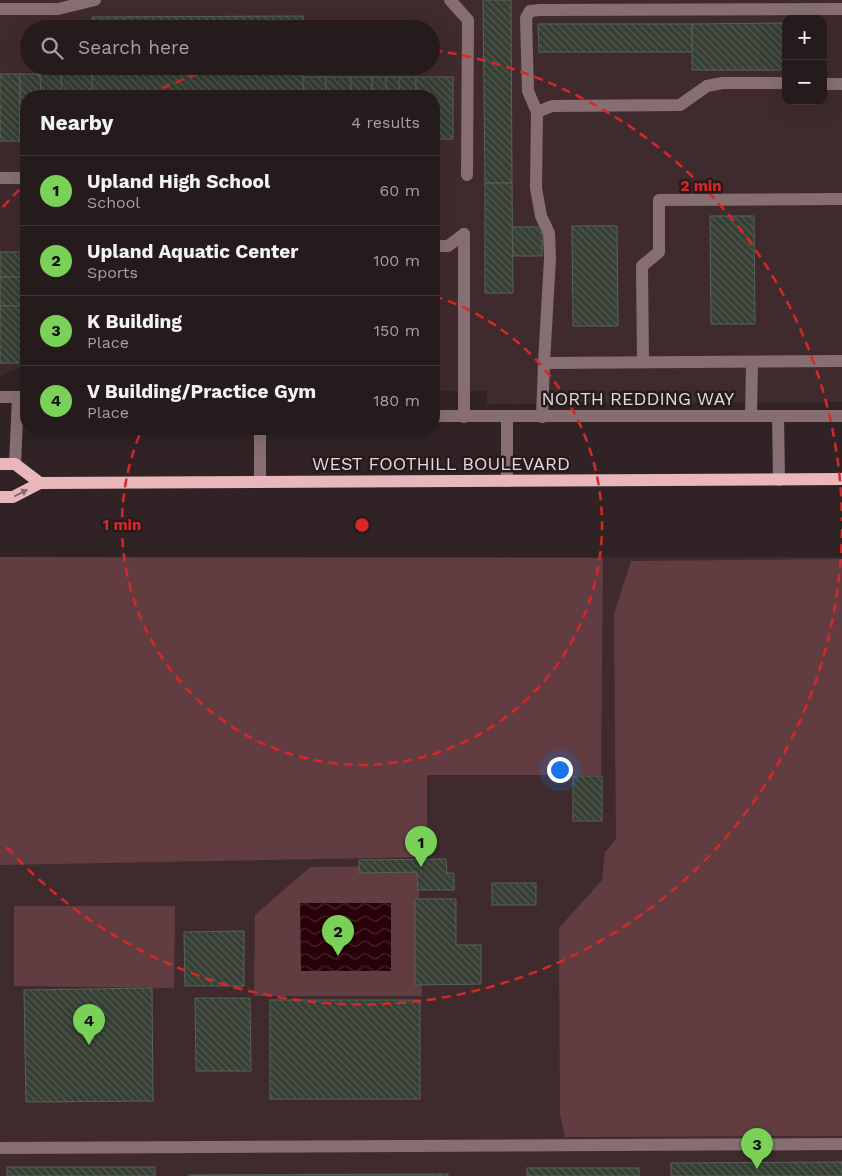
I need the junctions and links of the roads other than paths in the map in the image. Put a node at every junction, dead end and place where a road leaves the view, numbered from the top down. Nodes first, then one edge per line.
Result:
1 (95, 0) edge
2 (450, 0) edge
3 (0, 8) edge
4 (842, 9) edge
5 (782, 83) edge
6 (827, 84) edge
7 (842, 84) edge
8 (537, 112) junction
9 (468, 174) dead end
10 (0, 178) edge
11 (20, 178) edge
12 (842, 199) edge
13 (440, 246) edge
14 (842, 361) edge
15 (643, 362) junction
16 (752, 362) junction
17 (544, 363) junction
18 (0, 396) edge
19 (20, 397) edge
20 (20, 416) edge
21 (440, 416) edge
22 (751, 416) junction
23 (778, 416) junction
24 (842, 416) edge
25 (464, 417) junction
26 (507, 418) junction
27 (542, 418) junction
28 (260, 435) edge
29 (0, 464) edge
30 (15, 464) junction
31 (842, 479) edge
32 (779, 480) junction
33 (507, 481) junction
34 (260, 482) junction
35 (40, 483) junction
36 (0, 497) edge
37 (842, 1144) edge
38 (0, 1148) edge

1 - 3 lane
2 - 9 lane
4 - 8 lane
5 - 8 lane
6 - 7 lane
8 - 17 lane
10 - 11 lane
12 - 15 lane
13 - 25 lane
14 - 16 lane
15 - 16 lane
15 - 17 lane
16 - 22 lane
17 - 27 lane
18 - 19 lane
20 - 30 lane
21 - 25 lane, NORTH REDDING WAY
22 - 23 lane, NORTH REDDING WAY
22 - 27 lane, NORTH REDDING WAY
23 - 24 lane, NORTH REDDING WAY
23 - 32 lane
25 - 26 lane, NORTH REDDING WAY
26 - 27 lane, NORTH REDDING WAY
26 - 33 lane
28 - 34 lane
29 - 30 main road
30 - 35 main road
31 - 32 main road, WEST FOOTHILL BOULEVARD
32 - 33 main road, WEST FOOTHILL BOULEVARD
33 - 34 main road, WEST FOOTHILL BOULEVARD
34 - 35 main road, WEST FOOTHILL BOULEVARD
36 -> 35 main road, WEST FOOTHILL BOULEVARD
37 - 38 lane

